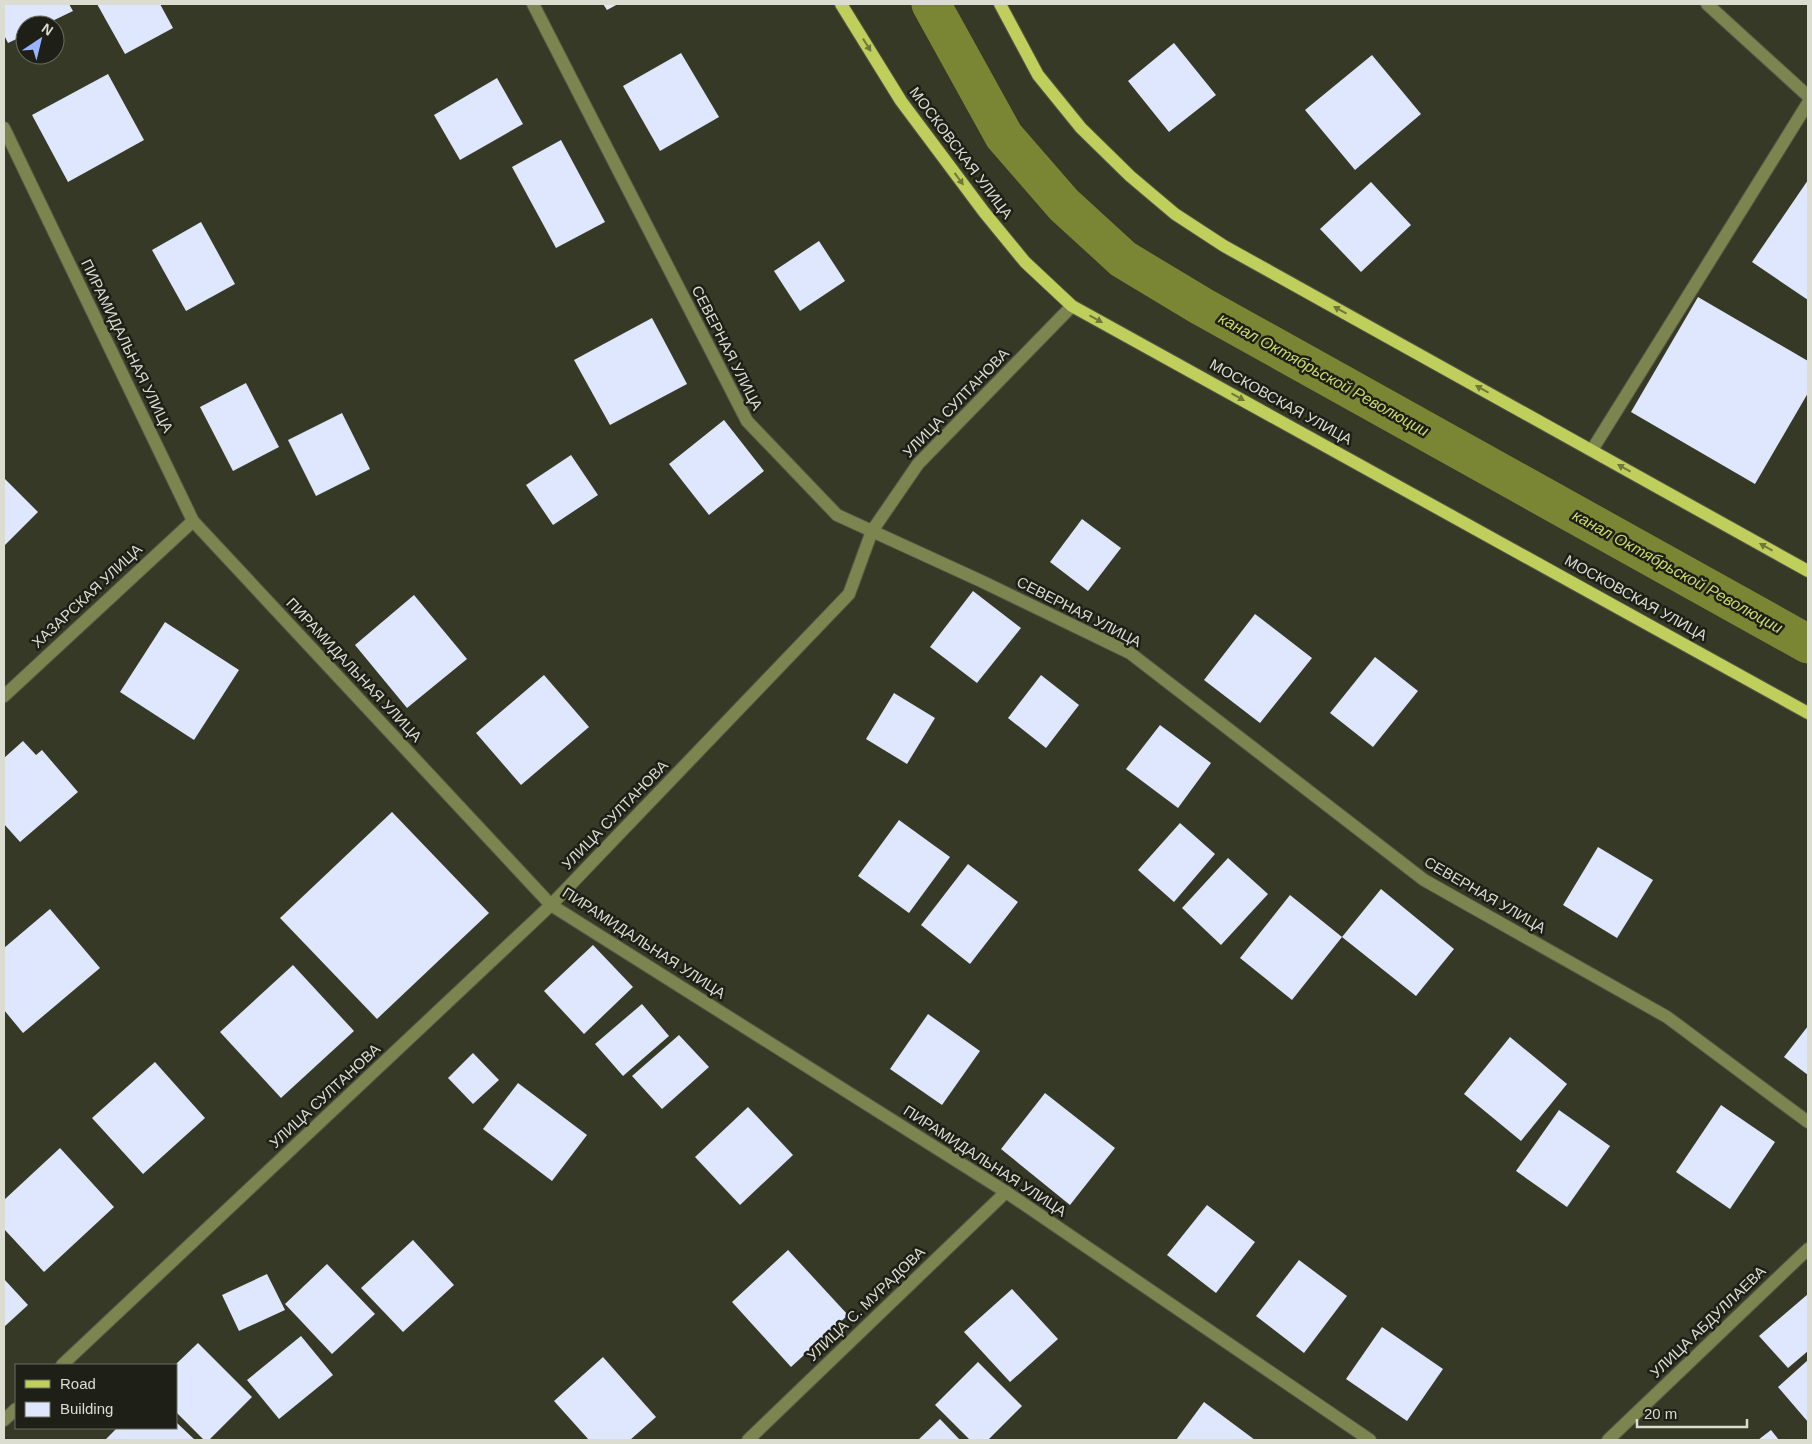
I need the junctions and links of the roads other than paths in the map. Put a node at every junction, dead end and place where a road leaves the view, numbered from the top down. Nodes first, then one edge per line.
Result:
1 (533, 4) edge
2 (841, 4) edge
3 (1000, 4) edge
4 (1707, 4) edge
5 (1808, 96) edge
6 (1808, 103) edge
7 (4, 128) edge
8 (1072, 306) junction
9 (1592, 450) junction
10 (193, 521) junction
11 (872, 531) junction
12 (1808, 571) edge
13 (4, 696) edge
14 (1808, 713) edge
15 (551, 905) junction
16 (1808, 1122) edge
17 (1006, 1192) junction
18 (1808, 1249) edge
19 (63, 1364) edge
20 (15, 1410) edge
21 (4, 1420) edge
22 (748, 1440) edge
23 (1370, 1440) edge
24 (1608, 1440) edge

1 - 11 street, СЕВЕРНАЯ УЛИЦА
2 -> 8 main road, МОСКОВСКАЯ УЛИЦА
9 -> 3 main road
4 - 5 street
6 - 9 street
7 - 10 street, ПИРАМИДАЛЬНАЯ УЛИЦА
8 - 11 street, УЛИЦА СУЛТАНОВА
8 -> 14 main road, МОСКОВСКАЯ УЛИЦА
12 -> 9 main road
10 - 13 street, ХАЗАРСКАЯ УЛИЦА
10 - 15 street, ПИРАМИДАЛЬНАЯ УЛИЦА
11 - 15 street, УЛИЦА СУЛТАНОВА
11 - 16 street, СЕВЕРНАЯ УЛИЦА
15 - 17 street, ПИРАМИДАЛЬНАЯ УЛИЦА
15 - 19 street, УЛИЦА СУЛТАНОВА
17 - 22 street, УЛИЦА С. МУРАДОВА
17 - 23 street, ПИРАМИДАЛЬНАЯ УЛИЦА
18 - 24 street, УЛИЦА АБДУЛЛАЕВА
20 - 21 street

